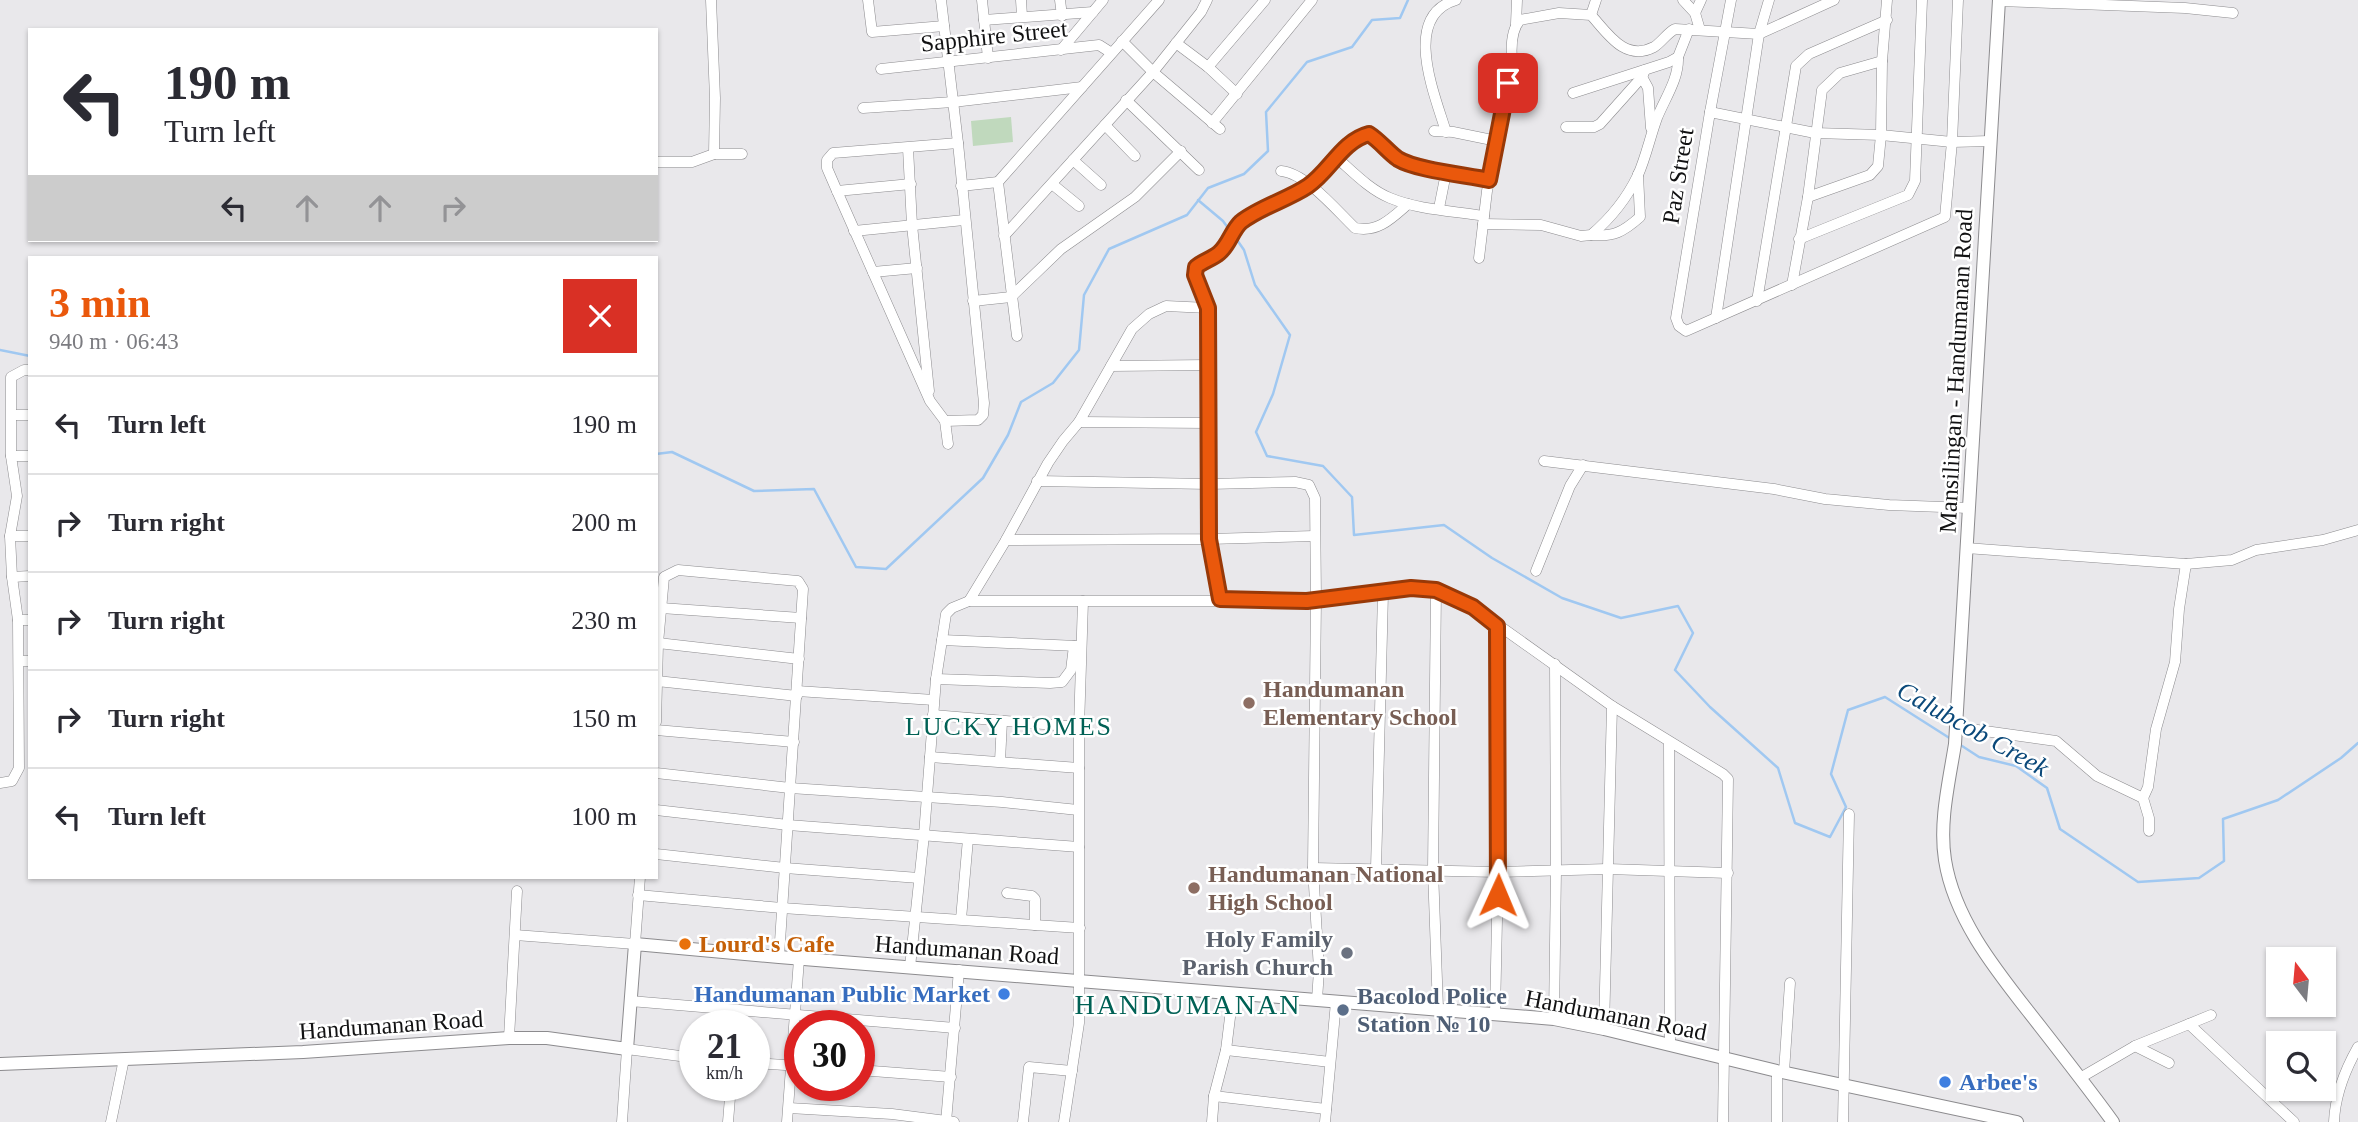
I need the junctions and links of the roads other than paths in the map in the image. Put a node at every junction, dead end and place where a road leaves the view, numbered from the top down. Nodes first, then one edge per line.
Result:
1 (711, 0) edge
2 (868, 0) edge
3 (941, 0) edge
4 (982, 0) edge
5 (1021, 0) edge
6 (1060, 0) edge
7 (1158, 0) edge
8 (1207, 0) edge
9 (1265, 0) edge
10 (1312, 0) edge
11 (1456, 0) edge
12 (1517, 0) edge
13 (1596, 0) edge
14 (1684, 0) edge
15 (1701, 0) edge
16 (1731, 0) edge
17 (1769, 0) edge
18 (1834, 0) edge
19 (1888, 0) edge
20 (1922, 0) edge
21 (1958, 0) edge
22 (1999, 1) edge
23 (1099, 4) edge
24 (1695, 13) junction
25 (2233, 13) dead end
26 (1591, 15) junction
27 (1022, 16) junction
28 (1062, 16) junction
29 (984, 20) junction
30 (1887, 20) junction
31 (1516, 24) junction
32 (944, 26) junction
33 (1694, 29) junction
34 (1726, 32) junction
35 (1759, 34) junction
36 (1122, 41) junction
37 (1176, 43) junction
38 (1061, 50) junction
39 (1110, 52) junction
40 (1678, 57) junction
41 (988, 58) junction
42 (947, 61) junction
43 (1882, 61) junction
44 (1208, 67) junction
45 (881, 69) dead end
46 (1153, 72) junction
47 (1644, 74) junction
48 (1082, 87) junction
49 (1573, 93) dead end
50 (1237, 94) junction
51 (1126, 100) junction
52 (953, 102) junction
53 (863, 108) dead end
54 (1710, 112) junction
55 (1747, 119) junction
56 (1105, 125) junction
57 (1566, 127) dead end
58 (1785, 127) junction
59 (1434, 131) dead end
60 (1446, 132) junction
61 (1652, 132) junction
62 (1815, 133) junction
63 (1881, 135) junction
64 (1916, 139) junction
65 (1497, 141) junction
66 (1952, 142) junction
67 (1990, 142) junction
68 (958, 143) junction
69 (908, 148) junction
70 (1181, 151) junction
71 (714, 154) junction
72 (742, 154) dead end
73 (1135, 156) dead end
74 (1337, 158) junction
75 (1073, 160) junction
76 (658, 162) edge
77 (1199, 170) dead end
78 (1281, 170) dead end
79 (1446, 173) junction
80 (1638, 173) junction
81 (1489, 180) junction
82 (998, 182) junction
83 (911, 184) junction
84 (1052, 184) junction
85 (1101, 185) dead end
86 (1309, 185) junction
87 (961, 186) junction
88 (836, 191) junction
89 (1808, 197) junction
90 (1408, 204) junction
91 (1079, 206) dead end
92 (1439, 208) junction
93 (964, 220) junction
94 (1484, 220) junction
95 (912, 225) junction
96 (854, 230) junction
97 (1004, 236) junction
98 (1591, 236) junction
99 (1800, 239) junction
100 (1479, 258) dead end
101 (916, 268) junction
102 (873, 272) junction
103 (1792, 285) junction
104 (1011, 298) junction
105 (1757, 300) junction
106 (973, 302) junction
107 (1208, 308) junction
108 (1716, 318) junction
109 (1017, 336) dead end
110 (1208, 365) junction
111 (1111, 366) junction
112 (28, 370) edge
113 (930, 401) junction
114 (12, 415) junction
115 (28, 415) edge
116 (945, 421) junction
117 (1079, 422) junction
118 (1208, 424) junction
119 (948, 443) dead end
120 (10, 456) junction
121 (28, 456) edge
122 (1545, 461) dead end
123 (1583, 466) junction
124 (1037, 481) junction
125 (1209, 484) junction
126 (17, 496) junction
127 (28, 496) edge
128 (1969, 508) junction
129 (2358, 530) edge
130 (10, 536) junction
131 (28, 536) edge
132 (1314, 536) junction
133 (1209, 539) junction
134 (1006, 540) junction
135 (1966, 548) junction
136 (2186, 564) junction
137 (1536, 571) dead end
138 (28, 576) edge
139 (12, 577) junction
140 (1436, 590) junction
141 (1384, 593) junction
142 (1220, 599) junction
143 (1316, 599) junction
144 (969, 601) junction
145 (1083, 601) junction
146 (661, 608) junction
147 (801, 618) junction
148 (18, 620) junction
149 (28, 620) edge
150 (1497, 626) junction
151 (942, 640) junction
152 (658, 643) joint
153 (1078, 646) junction
154 (799, 659) junction
155 (24, 661) edge
156 (1555, 664) junction
157 (936, 679) junction
158 (658, 681) edge
159 (797, 693) junction
160 (934, 700) junction
161 (1612, 706) junction
162 (933, 715) junction
163 (1002, 721) junction
164 (1079, 727) junction
165 (1956, 728) junction
166 (658, 730) edge
167 (793, 742) junction
168 (1669, 743) junction
169 (930, 757) junction
170 (1000, 761) junction
171 (1079, 768) junction
172 (658, 773) edge
173 (0, 783) edge
174 (790, 788) junction
175 (926, 796) junction
176 (2143, 798) junction
177 (658, 810) edge
178 (1078, 810) junction
179 (1849, 814) dead end
180 (788, 825) junction
181 (2149, 831) dead end
182 (924, 835) junction
183 (968, 839) junction
184 (1079, 847) junction
185 (658, 854) edge
186 (1313, 868) junction
187 (785, 869) junction
188 (1377, 869) junction
189 (1556, 869) junction
190 (1608, 869) junction
191 (1433, 870) junction
192 (1498, 872) junction
193 (1671, 872) junction
194 (1728, 873) junction
195 (919, 878) junction
196 (640, 879) edge
197 (517, 891) dead end
198 (1007, 893) dead end
199 (638, 895) junction
200 (782, 908) junction
201 (915, 916) junction
202 (961, 919) junction
203 (1035, 925) junction
204 (1080, 929) junction
205 (515, 935) junction
206 (635, 944) junction
207 (779, 957) junction
208 (799, 959) junction
209 (910, 967) junction
210 (959, 970) junction
211 (1080, 980) junction
212 (1790, 983) dead end
213 (1233, 993) junction
214 (1317, 1000) junction
215 (630, 1001) junction
216 (1336, 1002) junction
217 (1437, 1009) junction
218 (796, 1010) edge
219 (1495, 1014) junction
220 (784, 1015) edge
221 (2211, 1016) dead end
222 (1554, 1019) junction
223 (875, 1020) edge
224 (2189, 1024) junction
225 (955, 1028) junction
226 (1604, 1029) junction
227 (509, 1038) junction
228 (1670, 1045) junction
229 (2135, 1046) junction
230 (2358, 1047) edge
231 (627, 1049) junction
232 (1226, 1050) junction
233 (679, 1056) edge
234 (1724, 1058) junction
235 (124, 1059) junction
236 (1330, 1062) junction
237 (2169, 1063) dead end
238 (0, 1064) edge
239 (875, 1071) edge
240 (1072, 1071) junction
241 (1780, 1072) junction
242 (951, 1077) junction
243 (2080, 1078) junction
244 (1843, 1086) junction
245 (1214, 1096) junction
246 (730, 1101) edge
247 (790, 1101) edge
248 (789, 1108) junction
249 (1326, 1109) junction
250 (1966, 1117) edge
251 (111, 1122) edge
252 (622, 1122) edge
253 (728, 1122) edge
254 (787, 1122) edge
255 (949, 1122) edge
256 (1023, 1122) edge
257 (1064, 1122) edge
258 (1212, 1122) edge
259 (1325, 1122) edge
260 (1723, 1122) edge
261 (1777, 1122) edge
262 (1843, 1122) edge
263 (2017, 1122) edge
264 (2113, 1122) edge
265 (2294, 1122) edge
266 (2334, 1122) edge

1 - 71 street
2 - 32 street
3 - 32 street
4 - 29 street
5 - 27 street
6 - 28 street
7 - 36 street
8 - 37 street
9 - 44 street
10 - 50 street
11 - 60 street
12 - 31 street
13 - 26 street
14 - 24 street
15 - 24 street
16 - 34 street, Paz Street
17 - 35 street
18 - 35 street
19 - 30 street
20 - 64 street
21 - 66 street
22 - 25 street
22 - 67 street, Mansilingan - Handumanan Road
23 - 28 street
23 - 38 street
24 - 33 street
26 - 31 street
26 - 33 street
27 - 28 street
27 - 29 street
29 - 41 street
30 - 43 street
30 - 58 street
31 - 65 street
32 - 42 street
33 - 34 street
33 - 40 street
34 - 35 street
34 - 54 street, Paz Street
35 - 55 street
36 - 39 street
36 - 46 street
37 - 44 street
37 - 46 street
38 - 39 street, Sapphire Street
38 - 41 street, Sapphire Street
39 - 48 street
40 - 47 street
40 - 61 street
41 - 42 street, Sapphire Street
42 - 45 street, Sapphire Street
42 - 52 street
43 - 62 street
43 - 63 street
44 - 50 street
46 - 50 street
46 - 51 street
47 - 49 street
47 - 57 street
47 - 61 street
48 - 52 street
48 - 82 street
51 - 56 street
51 - 70 street
52 - 53 street
52 - 68 street
54 - 55 street
54 - 108 street, Paz Street
55 - 58 street
55 - 108 street
56 - 73 street
56 - 75 street
58 - 62 street
58 - 105 street
59 - 60 street
60 - 65 street
61 - 80 street
62 - 63 street
62 - 89 street
63 - 64 street
63 - 89 street
64 - 66 street
64 - 99 street
65 - 81 street
66 - 67 street
66 - 103 street
67 - 128 street, Mansilingan - Handumanan Road
68 - 69 street
68 - 87 street
69 - 83 street
69 - 88 street
70 - 77 street
70 - 104 street
71 - 72 street
71 - 76 street
74 - 79 street
74 - 86 street
74 - 90 street
75 - 84 street
75 - 85 street
78 - 86 street
79 - 81 street
79 - 92 street
80 - 98 street
80 - 98 street
81 - 94 street
82 - 87 street
82 - 97 street
83 - 88 street
83 - 95 street
84 - 91 street
84 - 97 street
86 - 90 street
86 - 107 street
87 - 93 street
88 - 96 street
89 - 99 street
90 - 92 street
92 - 94 street
93 - 95 street
93 - 106 street
94 - 98 street
94 - 100 street
95 - 96 street
95 - 101 street
96 - 102 street
97 - 104 street
99 - 103 street
101 - 102 street
101 - 113 street
102 - 113 street
103 - 105 street
104 - 106 street
104 - 109 street
105 - 108 street
106 - 116 street
107 - 110 street
107 - 111 street
110 - 111 street
110 - 118 street
111 - 117 street
112 - 114 street
113 - 116 street
114 - 115 street
114 - 120 street
116 - 119 street
117 - 118 street
117 - 124 street
118 - 125 street
120 - 121 street
120 - 126 street
122 - 123 street
123 - 128 street
123 - 137 street
124 - 125 street
124 - 134 street
125 - 132 street
125 - 133 street
126 - 127 street
126 - 130 street
128 - 135 street, Mansilingan - Handumanan Road
129 - 136 street
130 - 131 street
130 - 139 street
132 - 133 street
132 - 143 street
133 - 134 street
133 - 142 street
134 - 144 street
135 - 136 street
135 - 165 street, Mansilingan - Handumanan Road
136 - 176 street
138 - 139 street
139 - 148 street
140 - 141 street
140 - 150 street
140 - 191 street
141 - 143 street
141 - 188 street
142 - 143 street
142 - 145 street
143 - 186 street
144 - 145 street
144 - 151 street
145 - 153 street
146 - 147 street
146 - 147 street
146 - 152 street
147 - 154 street
148 - 149 street
148 - 155 street
150 - 156 street
150 - 192 street
151 - 153 street
151 - 157 street
152 - 154 street
153 - 157 street
153 - 164 street
154 - 159 street
155 - 173 street
156 - 161 street
156 - 189 street
157 - 160 street
158 - 159 street
159 - 160 street
159 - 167 street
160 - 162 street
161 - 168 street
161 - 190 street
162 - 163 street
162 - 169 street
163 - 164 street
163 - 170 street
164 - 171 street
165 - 176 street
165 - 243 street, Mansilingan - Handumanan Road
166 - 167 street
167 - 174 street
168 - 193 street
168 - 194 street
169 - 170 street
169 - 175 street
170 - 171 street
171 - 178 street
172 - 174 street
174 - 175 street
174 - 180 street
175 - 178 street
175 - 182 street
176 - 181 street
177 - 180 street
178 - 184 street
179 - 244 street
180 - 182 street
180 - 187 street
182 - 183 street
182 - 195 street
183 - 184 street
183 - 202 street
184 - 204 street
185 - 187 street
186 - 188 street
186 - 214 street
187 - 195 street
187 - 200 street
188 - 191 street
189 - 190 street
189 - 192 street
189 - 222 street
190 - 193 street
190 - 226 street
191 - 192 street
191 - 217 street
192 - 219 street
193 - 194 street
193 - 228 street
194 - 234 street
195 - 201 street
196 - 199 street
197 - 205 street
198 - 203 street
199 - 200 street
199 - 206 street
200 - 201 street
200 - 207 street
201 - 202 street
201 - 209 street
202 - 203 street
203 - 204 street
204 - 211 street
205 - 206 street
205 - 227 street
206 - 207 street, Handumanan Road
206 - 215 street
207 - 208 street, Handumanan Road
208 - 209 street, Handumanan Road
208 - 218 street
209 - 210 street, Handumanan Road
210 - 211 street, Handumanan Road
210 - 225 street
211 - 213 street, Handumanan Road
211 - 240 street
212 - 241 street
213 - 214 street, Handumanan Road
213 - 232 street
214 - 216 street, Handumanan Road
215 - 220 street
215 - 231 street
216 - 217 street, Handumanan Road
216 - 236 street
217 - 219 street, Handumanan Road
219 - 222 street, Handumanan Road
221 - 224 street
222 - 226 street, Handumanan Road
223 - 225 street
224 - 229 street
224 - 265 street
225 - 242 street
226 - 228 street, Handumanan Road
227 - 231 street, Handumanan Road
227 - 235 street, Handumanan Road
228 - 234 street, Handumanan Road
229 - 237 street
229 - 243 street
230 - 266 street
231 - 233 street
231 - 252 street
232 - 236 street
232 - 245 street
234 - 241 street, Handumanan Road
234 - 260 street
235 - 238 street, Handumanan Road
235 - 251 street
236 - 249 street
239 - 242 street
240 - 256 street
240 - 257 street
241 - 244 street, Handumanan Road
241 - 261 street
242 - 255 street
243 - 264 street, Mansilingan - Handumanan Road
244 - 250 street, Handumanan Road
244 - 262 street
245 - 249 street
245 - 258 street
246 - 253 street
247 - 248 street
248 - 254 street
248 - 255 street
249 - 259 street
250 - 263 street, Handumanan Road

